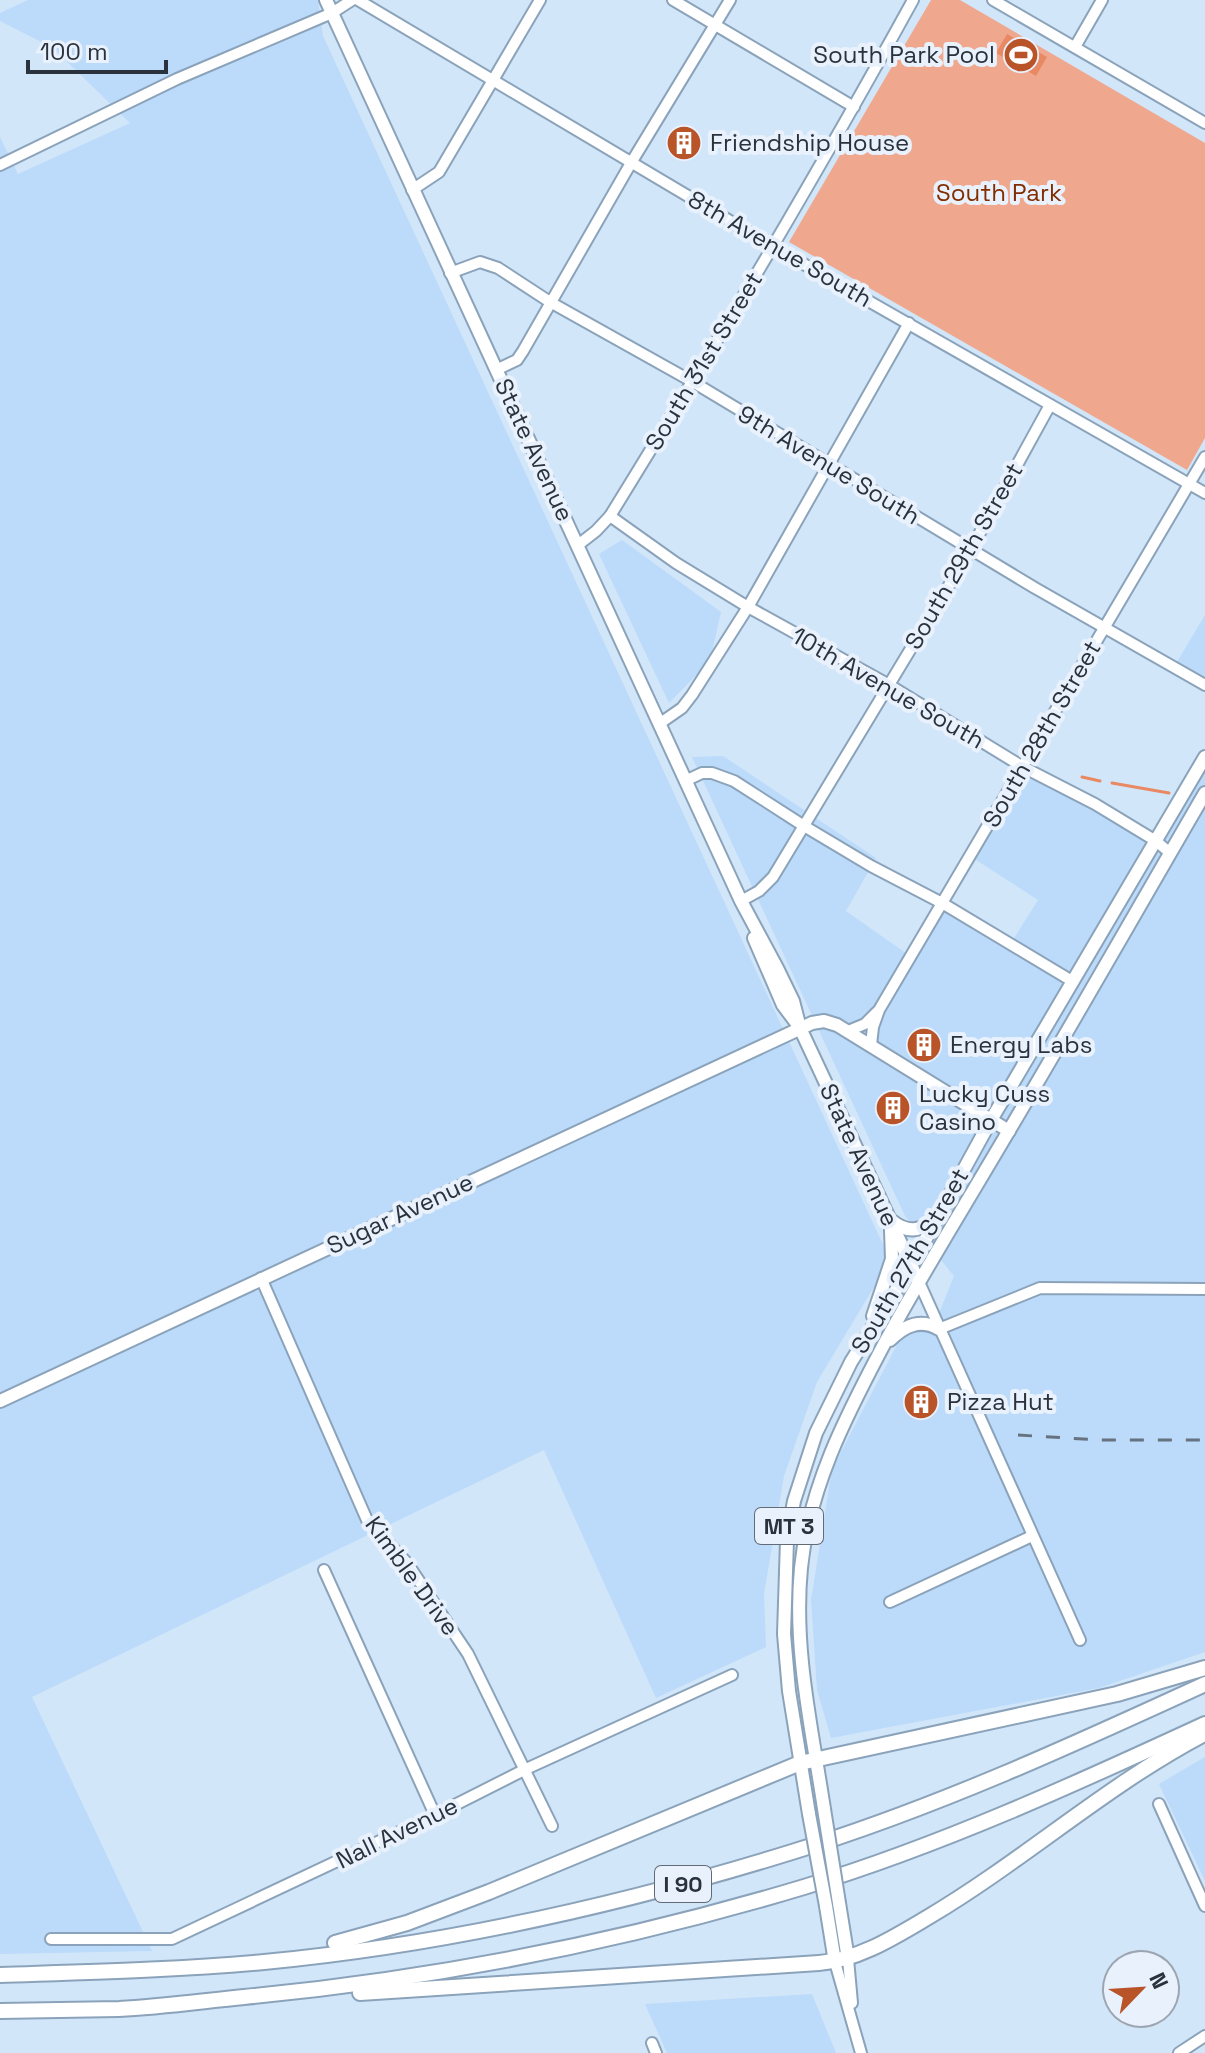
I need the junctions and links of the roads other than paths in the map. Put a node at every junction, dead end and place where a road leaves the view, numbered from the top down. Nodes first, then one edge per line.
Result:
1 (326, 0) edge
2 (355, 0) edge
3 (540, 0) edge
4 (673, 0) edge
5 (730, 0) edge
6 (913, 0) edge
7 (993, 0) edge
8 (1102, 0) edge
9 (332, 13) junction
10 (715, 25) junction
11 (1075, 47) junction
12 (493, 82) junction
13 (854, 107) junction
14 (1205, 123) edge
15 (631, 163) junction
16 (0, 165) edge
17 (412, 190) junction
18 (772, 246) junction
19 (450, 273) junction
20 (550, 302) junction
21 (909, 323) junction
22 (496, 370) junction
23 (693, 382) junction
24 (1050, 405) junction
25 (1205, 457) edge
26 (828, 465) junction
27 (1189, 484) junction
28 (1205, 493) edge
29 (610, 516) junction
30 (578, 545) junction
31 (971, 549) junction
32 (748, 607) junction
33 (1105, 626) junction
34 (889, 685) junction
35 (1205, 685) edge
36 (659, 724) junction
37 (1205, 757) edge
38 (1023, 767) junction
39 (685, 781) junction
40 (1205, 793) edge
41 (804, 826) junction
42 (1156, 841) junction
43 (1170, 853) junction
44 (741, 901) junction
45 (942, 903) junction
46 (1072, 981) junction
47 (879, 1010) junction
48 (800, 1028) junction
49 (848, 1031) junction
50 (871, 1045) junction
51 (991, 1120) junction
52 (1009, 1131) junction
53 (940, 1213) junction
54 (889, 1219) junction
55 (911, 1266) junction
56 (261, 1278) junction
57 (919, 1282) junction
58 (1205, 1289) edge
59 (939, 1329) junction
60 (862, 1344) junction
61 (882, 1348) junction
62 (0, 1401) edge
63 (1032, 1536) junction
64 (324, 1570) dead end
65 (890, 1602) dead end
66 (1080, 1640) dead end
67 (1205, 1668) edge
68 (732, 1675) dead end
69 (1205, 1684) edge
70 (1205, 1724) edge
71 (1205, 1733) edge
72 (817, 1758) junction
73 (800, 1763) junction
74 (526, 1769) junction
75 (1159, 1804) dead end
76 (435, 1815) junction
77 (552, 1826) dead end
78 (832, 1905) junction
79 (1205, 1906) edge
80 (51, 1939) dead end
81 (841, 1960) junction
82 (131, 1971) junction
83 (0, 1975) edge
84 (324, 1989) junction
85 (0, 2011) edge
86 (1205, 2036) edge
87 (861, 2053) edge
88 (1179, 2053) edge

1 - 9 main road, State Avenue
2 - 9 street
2 - 12 street, 8th Avenue South
3 - 12 street
4 - 10 street
5 - 10 street
6 - 13 street, South 31st Street
7 - 11 street
8 - 11 street
9 - 16 street
9 - 17 main road, State Avenue
10 - 13 street
10 - 15 street
11 - 14 street
12 - 15 street, 8th Avenue South
12 - 17 street
13 - 18 street, South 31st Street
15 - 18 street, 8th Avenue South
15 - 20 street
17 - 19 main road, State Avenue
18 - 21 street, 8th Avenue South
18 - 23 street, South 31st Street
19 - 20 street, 9th Avenue South
19 - 22 main road, State Avenue
20 - 22 street
20 - 23 street, 9th Avenue South
21 - 24 street, 8th Avenue South
21 - 26 street
22 - 30 main road, State Avenue
23 - 26 street, 9th Avenue South
23 - 29 street, South 31st Street
24 - 27 street, 8th Avenue South
24 - 31 street, South 29th Street
25 - 27 street, South 28th Street
26 - 31 street, 9th Avenue South
26 - 32 street
27 - 28 street, 8th Avenue South
27 - 33 street, South 28th Street
29 - 30 street, South 31st Street
29 - 32 street, 10th Avenue South
30 - 36 main road, State Avenue
31 - 33 street, 9th Avenue South
31 - 34 street, South 29th Street
32 - 34 street, 10th Avenue South
32 - 36 street
33 - 35 street, 9th Avenue South
33 - 38 street, South 28th Street
34 - 38 street, 10th Avenue South
34 - 41 street, South 29th Street
36 - 39 main road, State Avenue
37 - 42 main road, South 27th Street / MT 3
38 - 42 street, 10th Avenue South
38 - 45 street, South 28th Street
39 - 41 street
39 - 44 main road, State Avenue
40 - 43 main road, South 27th Street
41 - 44 street, South 29th Street
41 - 45 street
42 - 43 street, 10th Avenue South
42 - 46 main road, South 27th Street / MT 3
43 - 52 main road, South 27th Street
44 - 48 main road, State Avenue
45 - 46 street
45 - 47 street, South 28th Street
46 - 51 main road, South 27th Street / MT 3
47 - 49 street, South 28th Street
47 - 50 street, South 28th Street
48 - 49 main road
48 - 54 main road, State Avenue
48 - 56 main road, Sugar Avenue
49 - 50 main road
50 - 51 main road
51 - 52 main road
51 - 53 main road, South 27th Street / MT 3
52 - 57 main road, South 27th Street
53 - 54 main road
53 - 55 main road, South 27th Street / MT 3
54 - 55 main road, State Avenue
54 - 60 main road
55 - 57 main road, State Avenue
55 - 60 main road, South 27th Street / MT 3
56 - 62 main road, Sugar Avenue
56 - 74 street, Kimble Drive
57 - 59 street
57 - 61 main road, South 27th Street / MT 3
58 - 59 street
59 - 61 main road
59 - 63 street
60 - 73 main road, South 27th Street / MT 3
61 - 72 main road, South 27th Street / MT 3
63 - 65 street
63 - 66 street
64 - 76 street
67 - 72 highway
68 - 74 street, Nall Avenue
69 - 82 highway, I 90
70 - 84 highway, I 90
71 - 81 highway
72 - 73 highway
72 - 78 main road, MT 3, bridge
73 - 78 main road, South 27th Street / MT 3, bridge
73 - 82 highway
74 - 76 street, Nall Avenue
74 - 77 street, Kimble Drive
75 - 79 street
76 - 80 street, Nall Avenue
78 - 81 main road, MT 3
81 - 84 highway
81 - 87 street
82 - 83 highway, I 90
84 - 85 highway, I 90
86 - 88 street

